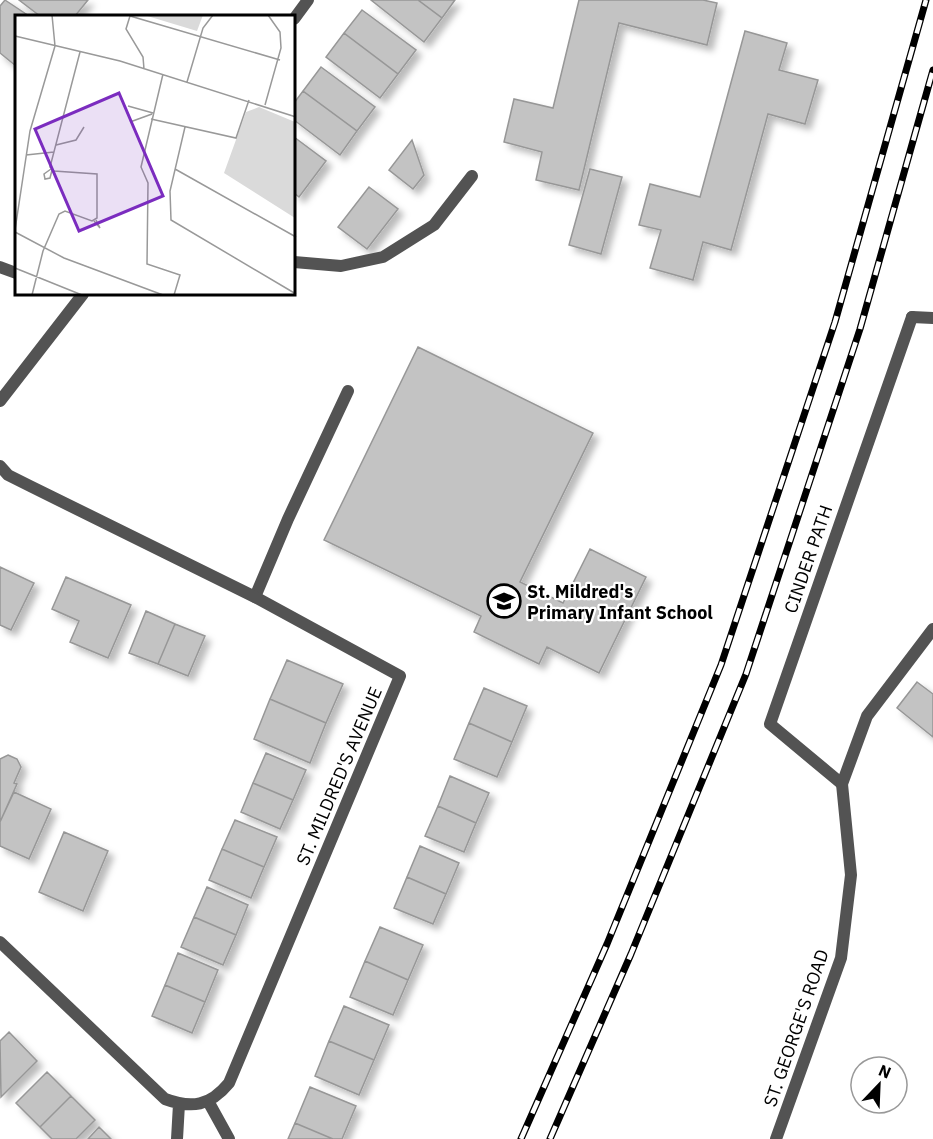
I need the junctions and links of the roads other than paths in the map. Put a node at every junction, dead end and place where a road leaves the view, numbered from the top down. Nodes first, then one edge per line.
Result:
1 (309, 0) edge
2 (296, 16) edge
3 (471, 176) dead end
4 (296, 262) edge
5 (0, 267) edge
6 (15, 273) edge
7 (81, 296) edge
8 (933, 318) edge
9 (348, 391) dead end
10 (0, 401) edge
11 (0, 466) edge
12 (255, 597) junction
13 (933, 629) edge
14 (842, 784) junction
15 (0, 942) edge
16 (208, 1101) junction
17 (179, 1104) junction
18 (177, 1139) edge
19 (229, 1139) edge
20 (776, 1139) edge

1 - 2 street
3 - 4 street
5 - 6 street
7 - 10 street
8 - 14 street, CINDER PATH
9 - 12 street
11 - 12 street, ST. MILDRED'S AVENUE
12 - 16 street, ST. MILDRED'S AVENUE
13 - 14 street
14 - 20 street, ST. GEORGE'S ROAD
15 - 17 street
16 - 17 street
16 - 19 street
17 - 18 street

